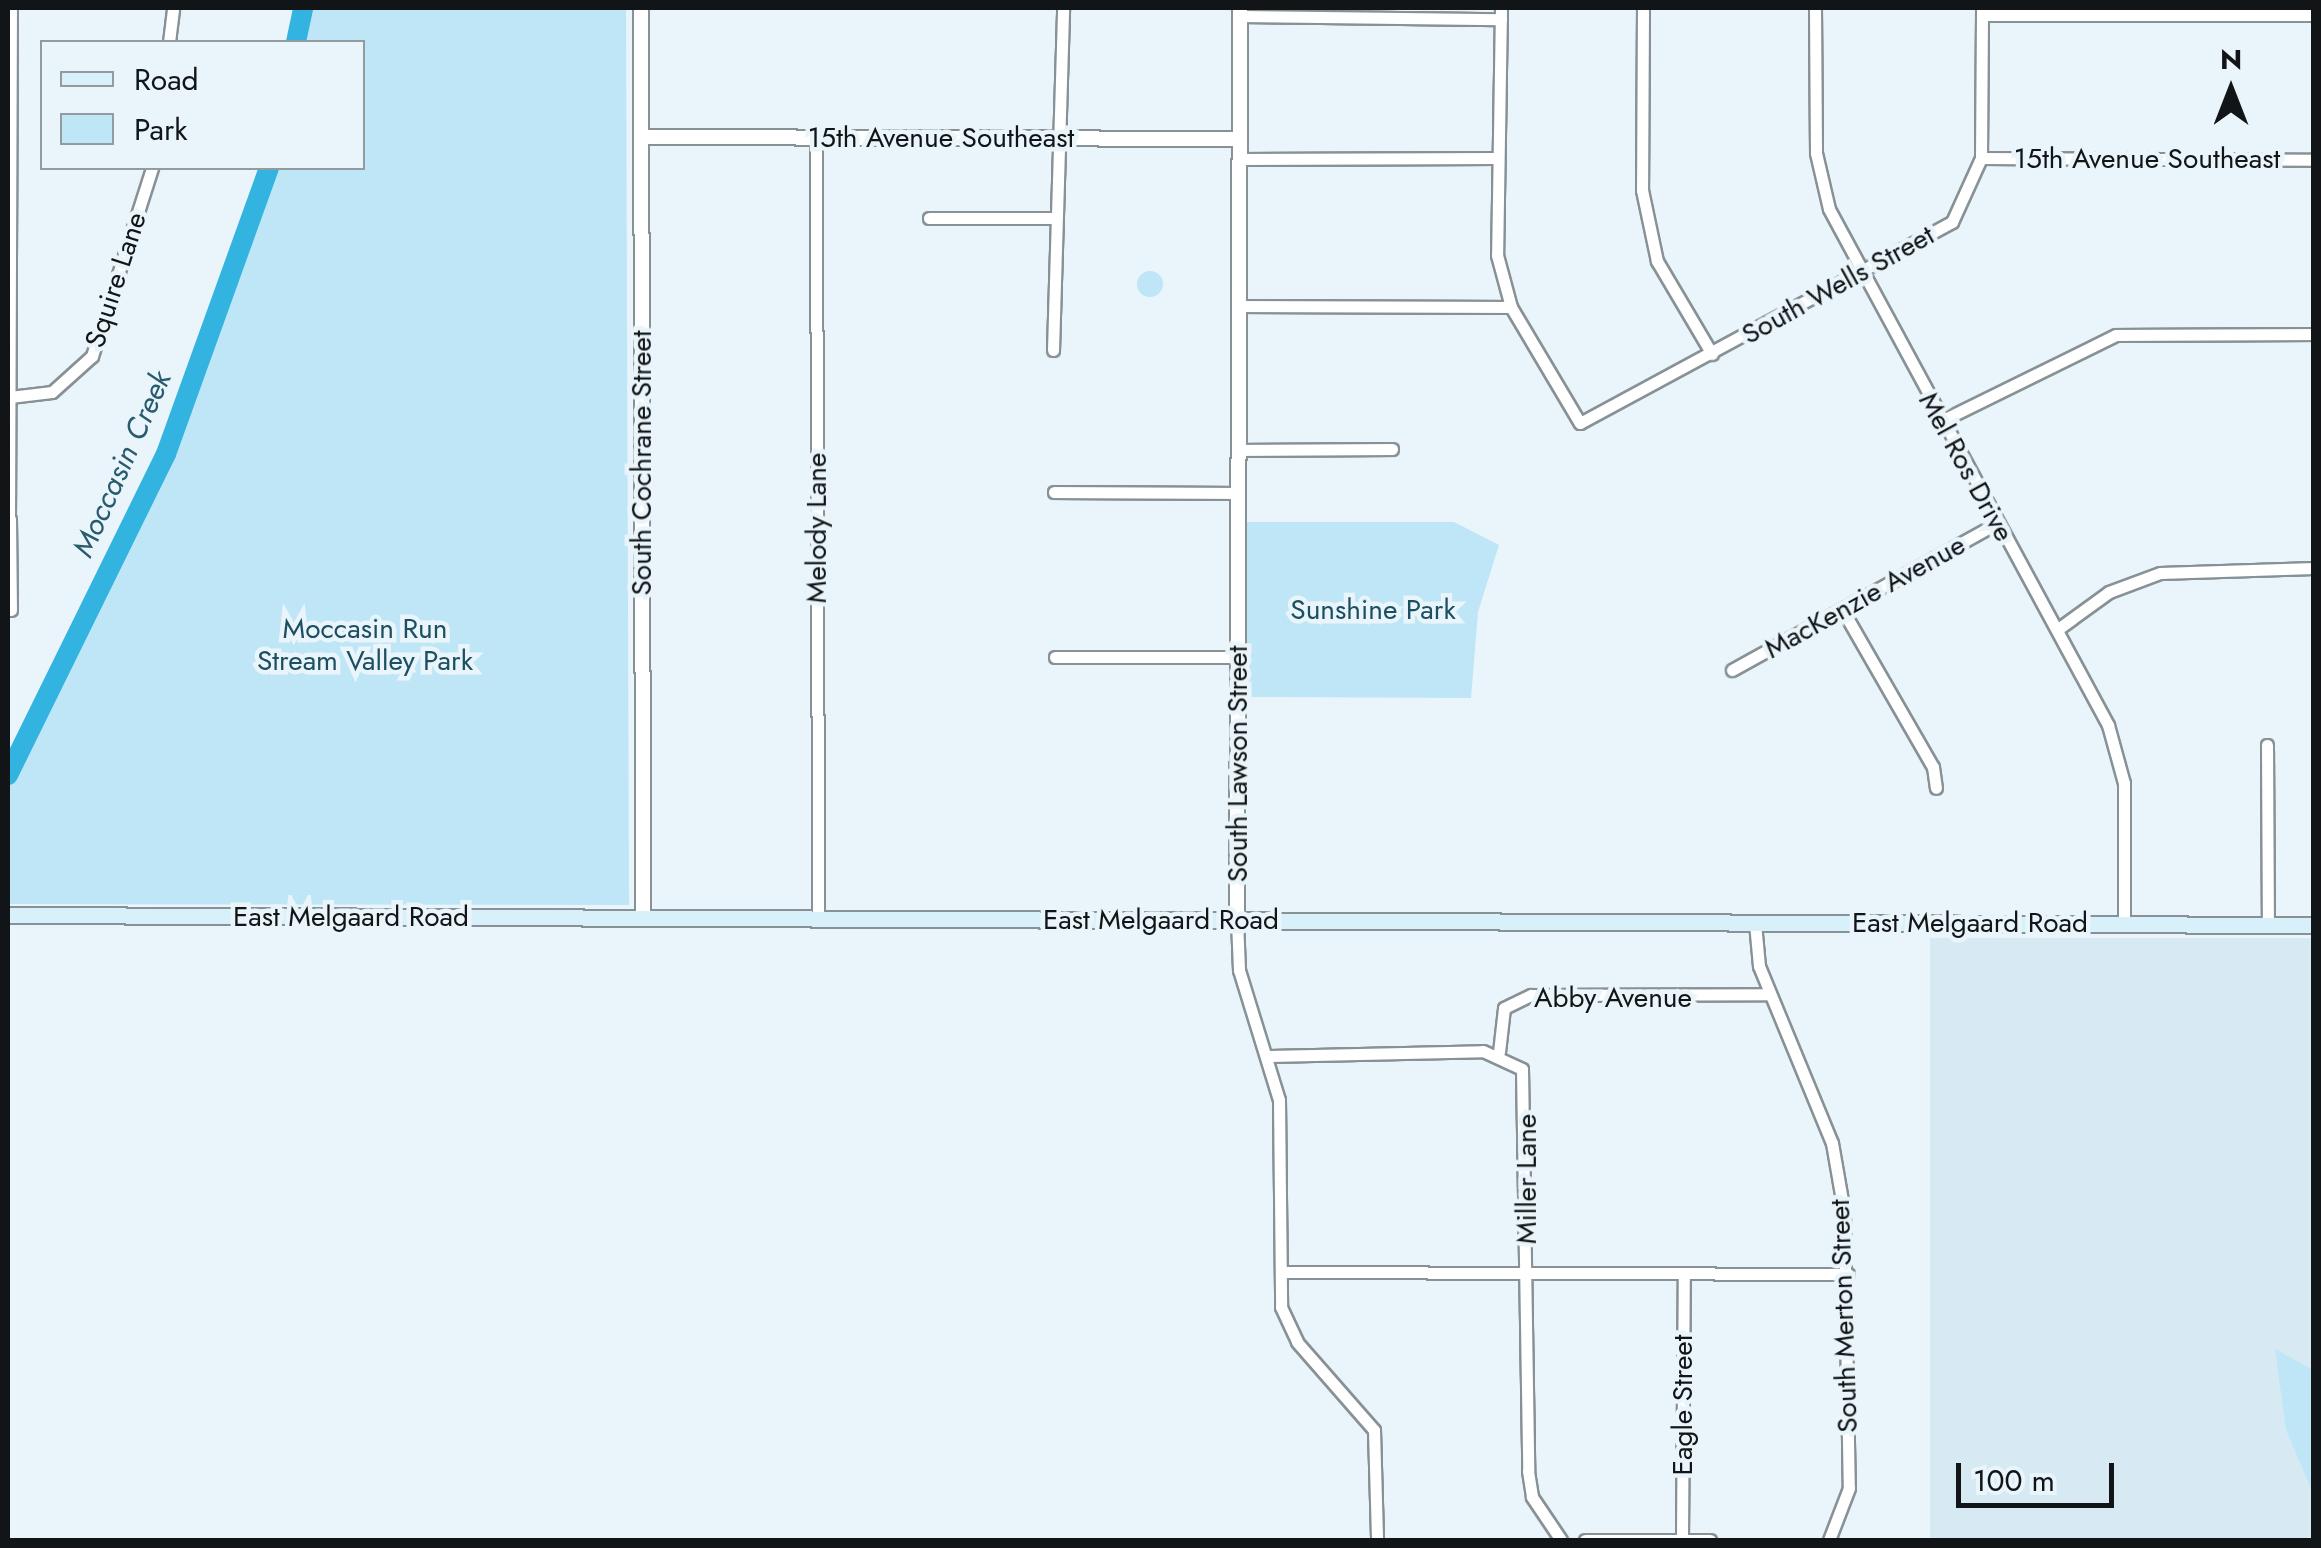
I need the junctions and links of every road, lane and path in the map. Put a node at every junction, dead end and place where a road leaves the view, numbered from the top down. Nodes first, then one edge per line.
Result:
1 (10, 8) edge
2 (173, 8) edge
3 (641, 8) edge
4 (1063, 8) edge
5 (1642, 8) edge
6 (1815, 8) edge
7 (1982, 11) edge
8 (1240, 12) edge
9 (1501, 13) edge
10 (2314, 15) edge
11 (169, 40) edge
12 (642, 137) junction
13 (816, 138) junction
14 (1062, 138) junction
15 (1239, 139) junction
16 (8, 150) edge
17 (1497, 158) junction
18 (1981, 158) junction
19 (1239, 159) junction
20 (2314, 160) edge
21 (151, 170) edge
22 (929, 218) dead end
23 (1054, 218) junction
24 (1862, 273) junction
25 (1239, 306) junction
26 (1511, 307) junction
27 (2314, 334) edge
28 (1053, 350) dead end
29 (1712, 354) junction
30 (10, 397) edge
31 (1939, 422) junction
32 (1392, 449) dead end
33 (1238, 450) junction
34 (1054, 492) dead end
35 (1238, 493) junction
36 (9, 519) edge
37 (1997, 523) junction
38 (2314, 568) edge
39 (11, 610) dead end
40 (1842, 610) junction
41 (2058, 629) junction
42 (1055, 657) dead end
43 (1238, 657) junction
44 (1732, 670) dead end
45 (2267, 744) dead end
46 (1936, 788) dead end
47 (8, 915) edge
48 (643, 918) junction
49 (818, 918) junction
50 (1238, 920) junction
51 (1756, 922) junction
52 (2124, 924) junction
53 (2268, 925) junction
54 (2314, 925) edge
55 (1770, 994) junction
56 (1499, 1052) junction
57 (1269, 1056) junction
58 (1281, 1272) junction
59 (1527, 1273) junction
60 (1684, 1274) junction
61 (1848, 1274) junction
62 (1682, 1536) junction
63 (1376, 1540) edge
64 (1561, 1540) edge
65 (1586, 1540) edge
66 (1710, 1540) edge
67 (1829, 1540) edge

1 - 16 street
2 - 11 street
3 - 12 street, South Cochrane Street
4 - 14 street
5 - 29 street
6 - 24 street, Mel Ros Drive
7 - 10 street
7 - 18 street, South Wells Street
8 - 9 street
8 - 15 street, South Lawson Street
9 - 17 street
12 - 13 street, 15th Avenue Southeast
12 - 48 street, South Cochrane Street
13 - 14 street, 15th Avenue Southeast
13 - 49 street, Melody Lane
14 - 15 street, 15th Avenue Southeast
14 - 23 street
15 - 19 street, South Lawson Street
16 - 30 street
17 - 19 street
17 - 26 street
18 - 20 street, 15th Avenue Southeast
18 - 24 street, South Wells Street
19 - 25 street, South Lawson Street
21 - 30 street, Squire Lane
22 - 23 street
23 - 28 street
24 - 29 street, South Wells Street
24 - 31 street, Mel Ros Drive
25 - 26 street
25 - 33 street, South Lawson Street
26 - 29 street, South Wells Street
27 - 31 street
30 - 36 street
31 - 37 street, Mel Ros Drive
32 - 33 street
33 - 35 street, South Lawson Street
34 - 35 street
35 - 43 street, South Lawson Street
36 - 39 street
37 - 40 street, MacKenzie Avenue
37 - 41 street, Mel Ros Drive
38 - 41 street
40 - 44 street, MacKenzie Avenue
40 - 46 street
41 - 52 street, Mel Ros Drive
42 - 43 street
43 - 50 street, South Lawson Street
45 - 53 street
47 - 48 main road, East Melgaard Road
48 - 49 main road, East Melgaard Road
49 - 50 main road, East Melgaard Road
50 - 51 main road, East Melgaard Road
50 - 57 street, South Lawson Street
51 - 52 main road, East Melgaard Road
51 - 55 street, South Merton Street
52 - 53 main road, East Melgaard Road
53 - 54 main road, East Melgaard Road
55 - 56 street, Abby Avenue
55 - 61 street, South Merton Street
56 - 57 street
56 - 59 street, Miller Lane
57 - 58 street, South Lawson Street
58 - 59 street
58 - 63 street, South Lawson Street
59 - 60 street
59 - 64 street, Miller Lane
60 - 61 street
60 - 62 street, Eagle Street
61 - 67 street, South Merton Street
62 - 65 street
62 - 66 street

